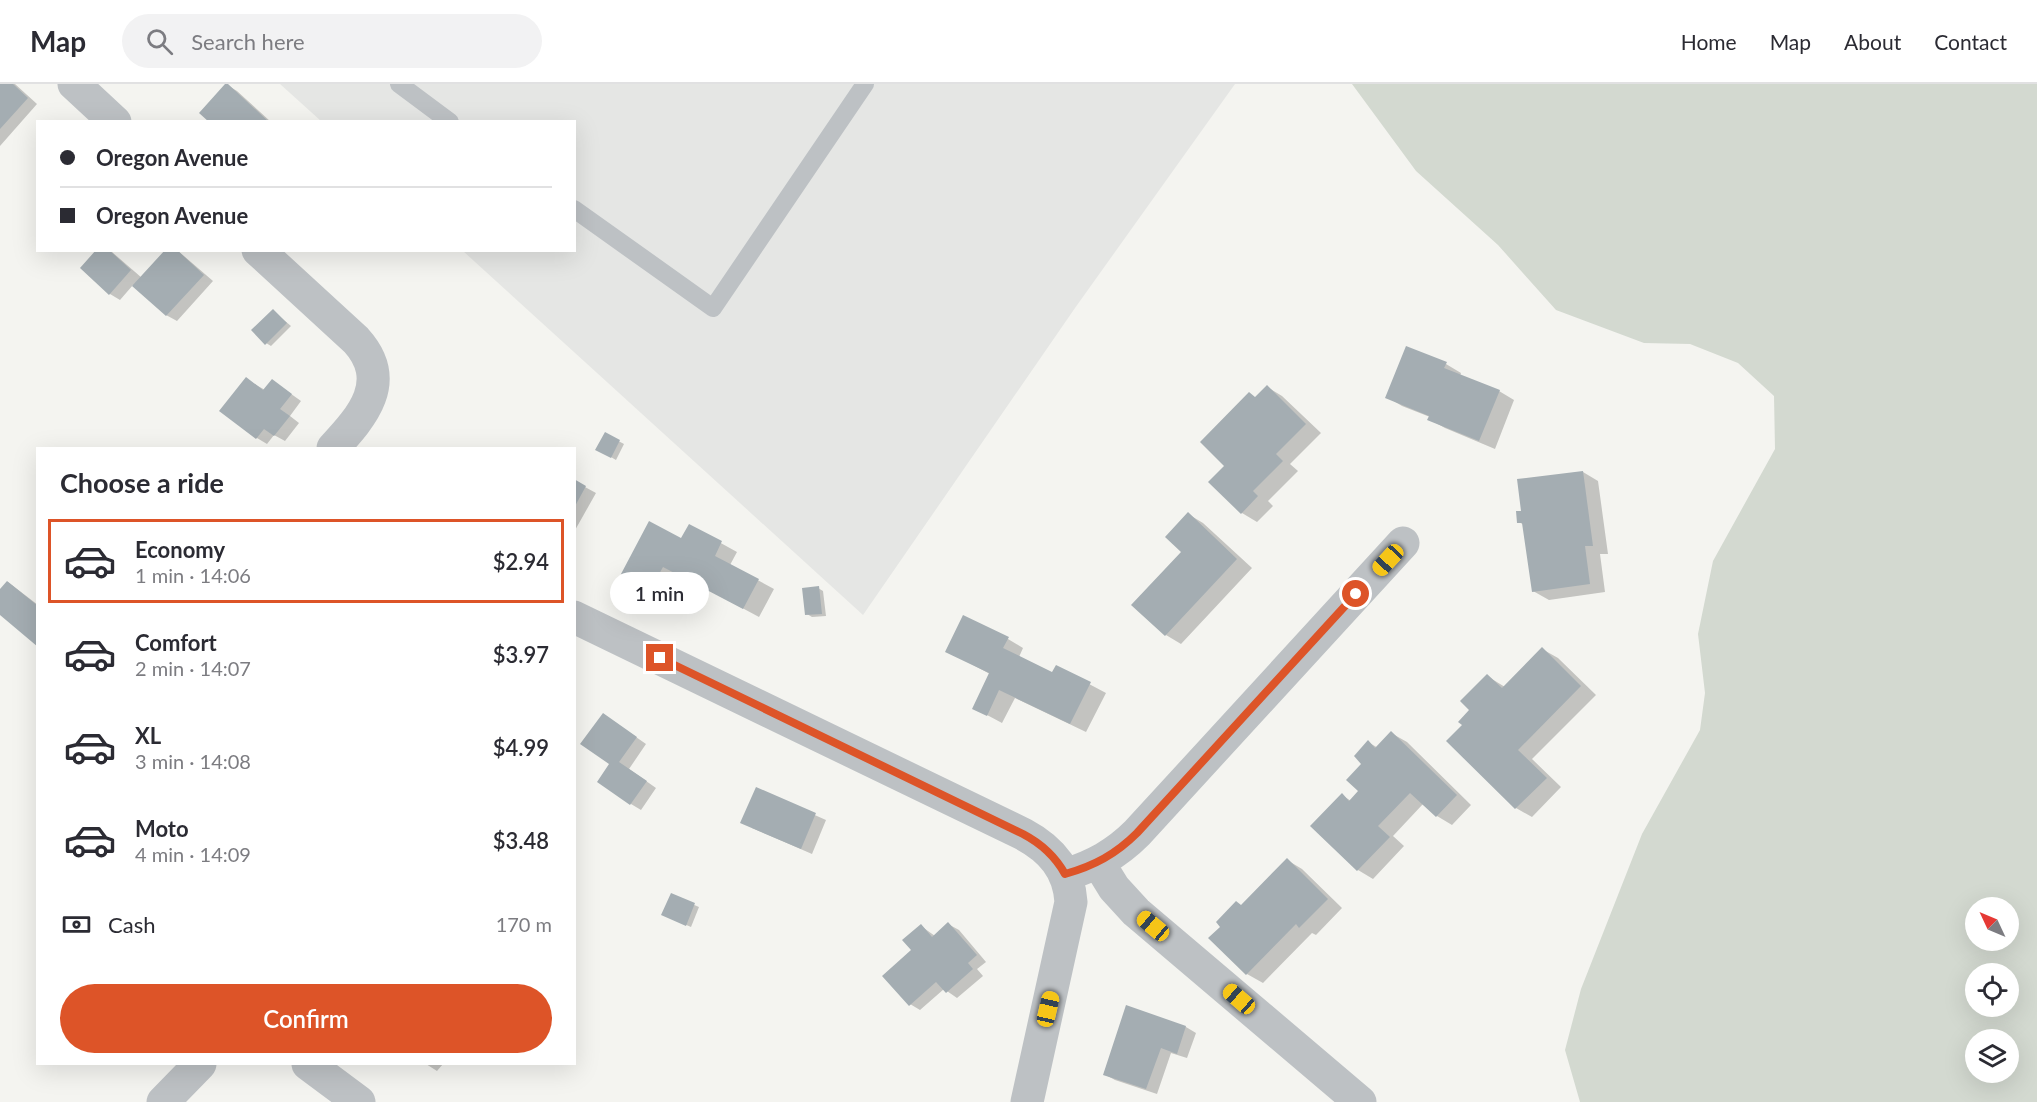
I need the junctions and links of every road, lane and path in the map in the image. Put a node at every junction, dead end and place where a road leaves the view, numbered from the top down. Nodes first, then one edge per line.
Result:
1 (74, 84) edge
2 (399, 84) edge
3 (865, 84) edge
4 (113, 120) edge
5 (447, 120) edge
6 (576, 210) edge
7 (260, 252) edge
8 (334, 447) edge
9 (1403, 543) dead end
10 (576, 618) edge
11 (1098, 862) junction
12 (1065, 874) junction
13 (199, 1065) edge
14 (309, 1065) edge
15 (163, 1102) edge
16 (359, 1102) edge
17 (1027, 1102) edge
18 (1360, 1102) edge

1 - 4 street
2 - 5 lane
3 - 6 lane
7 - 8 street
9 - 11 street
10 - 12 street
11 - 12 street
11 - 18 street
12 - 17 street
13 - 15 street
14 - 16 street

